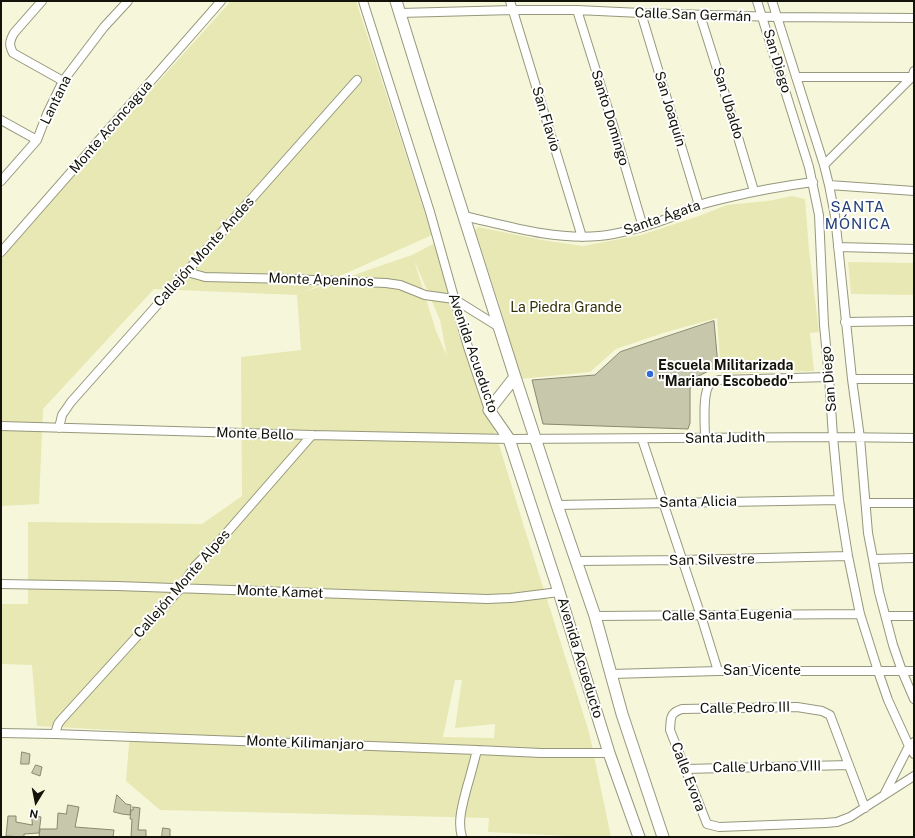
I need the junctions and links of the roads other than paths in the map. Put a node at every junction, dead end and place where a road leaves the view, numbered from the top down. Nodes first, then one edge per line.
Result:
1 (42, 1) edge
2 (128, 1) edge
3 (221, 1) edge
4 (363, 1) edge
5 (396, 1) edge
6 (510, 1) edge
7 (757, 1) edge
8 (772, 1) edge
9 (513, 10) junction
10 (577, 10) junction
11 (400, 13) junction
12 (641, 14) junction
13 (700, 15) junction
14 (762, 17) junction
15 (777, 17) junction
16 (914, 18) edge
17 (913, 75) edge
18 (796, 77) junction
19 (357, 80) dead end
20 (62, 81) junction
21 (1, 120) edge
22 (37, 140) junction
23 (824, 164) junction
24 (1, 181) edge
25 (813, 182) junction
26 (829, 185) junction
27 (914, 190) edge
28 (754, 191) junction
29 (699, 205) junction
30 (464, 216) junction
31 (643, 227) junction
32 (582, 237) junction
33 (838, 247) junction
34 (914, 249) edge
35 (1, 252) edge
36 (187, 272) junction
37 (454, 299) junction
38 (914, 321) edge
39 (846, 322) junction
40 (499, 327) junction
41 (829, 376) junction
42 (515, 377) junction
43 (852, 379) junction
44 (914, 379) edge
45 (489, 410) junction
46 (1, 426) edge
47 (59, 428) junction
48 (312, 436) junction
49 (833, 437) junction
50 (705, 438) junction
51 (860, 438) junction
52 (914, 438) edge
53 (509, 439) junction
54 (642, 439) junction
55 (536, 440) junction
56 (839, 500) junction
57 (664, 503) junction
58 (866, 503) junction
59 (914, 503) edge
60 (557, 505) junction
61 (848, 556) junction
62 (914, 558) edge
63 (873, 559) junction
64 (683, 560) junction
65 (576, 561) junction
66 (1, 584) edge
67 (180, 589) junction
68 (559, 592) junction
69 (860, 614) junction
70 (595, 616) junction
71 (701, 616) junction
72 (886, 616) junction
73 (914, 616) edge
74 (718, 671) junction
75 (878, 671) junction
76 (902, 671) junction
77 (914, 671) edge
78 (611, 674) junction
79 (914, 700) edge
80 (671, 716) joint
81 (1, 733) edge
82 (55, 734) junction
83 (912, 744) edge
84 (477, 750) junction
85 (609, 753) junction
86 (914, 754) edge
87 (849, 765) junction
88 (685, 769) junction
89 (914, 776) edge
90 (883, 796) junction
91 (865, 808) junction
92 (462, 837) edge
93 (639, 837) edge
94 (663, 837) edge

1 - 20 street
2 - 20 street, Lantana
3 - 35 street, Monte Aconcagua
4 - 37 street, Avenida Acueducto
5 - 11 street, Avenida Acueducto
6 - 9 street, San Flavio
7 - 14 street, San Diego
8 - 15 street, San Diego
9 - 10 street, Calle San Germán
9 - 11 street, Calle San Germán
9 - 32 street, San Flavio
10 - 12 street, Calle San Germán
10 - 31 street, Santo Domingo
11 - 30 street, Avenida Acueducto
12 - 13 street, Calle San Germán
12 - 29 street, San Joaquín
13 - 14 street, Calle San Germán
13 - 28 street, San Ubaldo
14 - 15 street, Calle San Germán
14 - 25 street, San Diego
15 - 16 street, Calle San Germán
15 - 18 street, San Diego
17 - 18 street
17 - 23 street
18 - 23 street, San Diego
19 - 36 street, Callejón Monte Andes
20 - 22 street, Lantana
21 - 22 street
22 - 24 street, Lantana
23 - 26 street, San Diego
25 - 28 street, Santa Ágata
25 - 41 street, San Diego
26 - 27 street
26 - 33 street, San Diego
28 - 29 street, Santa Ágata
29 - 31 street, Santa Ágata
30 - 32 street, Santa Ágata
30 - 40 street, Avenida Acueducto
31 - 32 street, Santa Ágata
33 - 34 street
33 - 39 street, San Diego
36 - 37 street, Monte Apeninos
36 - 47 street, Callejón Monte Andes
37 - 40 street
37 - 45 street, Avenida Acueducto
38 - 39 street
39 - 43 street, San Diego
40 - 42 street, Avenida Acueducto
41 - 49 street, San Diego
41 - 50 street
42 - 45 street
42 - 55 street, Avenida Acueducto
43 - 44 street
43 - 51 street, San Diego
45 - 53 street, Avenida Acueducto
46 - 47 street, Monte Bello
47 - 48 street, Monte Bello
48 - 53 street, Monte Bello
48 - 67 street, Callejón Monte Alpes
49 - 50 street, Santa Judith
49 - 51 street, Santa Judith
49 - 56 street, San Diego
50 - 54 street, Santa Judith
51 - 52 street, Santa Judith
51 - 58 street, San Diego
53 - 55 street, Monte Bello
53 - 68 street, Avenida Acueducto
54 - 55 street, Santa Judith
54 - 57 street
55 - 60 street, Avenida Acueducto
56 - 57 street, Santa Alicia
56 - 61 street, San Diego
57 - 60 street, Santa Alicia
57 - 64 street
58 - 59 street
58 - 63 street, San Diego
60 - 65 street, Avenida Acueducto
61 - 64 street, San Silvestre
61 - 69 street, San Diego
62 - 63 street
63 - 72 street, San Diego
64 - 65 street, San Silvestre
64 - 71 street
65 - 70 street, Avenida Acueducto
66 - 67 street, Monte Kamet
67 - 68 street, Monte Kamet
67 - 82 street, Callejón Monte Alpes
68 - 85 street, Avenida Acueducto
69 - 71 street, Calle Santa Eugenia
69 - 75 street, San Diego
70 - 71 street, Calle Santa Eugenia
70 - 78 street, Avenida Acueducto
71 - 74 street
72 - 73 street
72 - 76 street, San Diego
74 - 75 street, San Vicente
74 - 78 street, San Vicente
75 - 76 street, San Vicente
75 - 83 street, San Diego
76 - 77 street, San Vicente
76 - 79 street, San Diego
78 - 94 street, Avenida Acueducto
80 - 87 street, Calle Pedro III
80 - 88 street, Calle Evora
81 - 82 street, Monte Kilimanjaro
82 - 84 street, Monte Kilimanjaro
83 - 86 street, San Diego
83 - 90 street
84 - 85 street, Monte Kilimanjaro
84 - 92 street
85 - 93 street, Avenida Acueducto
87 - 88 street, Calle Urbano VIII
87 - 91 street
88 - 91 street, Calle Evora
89 - 90 street
90 - 91 street

